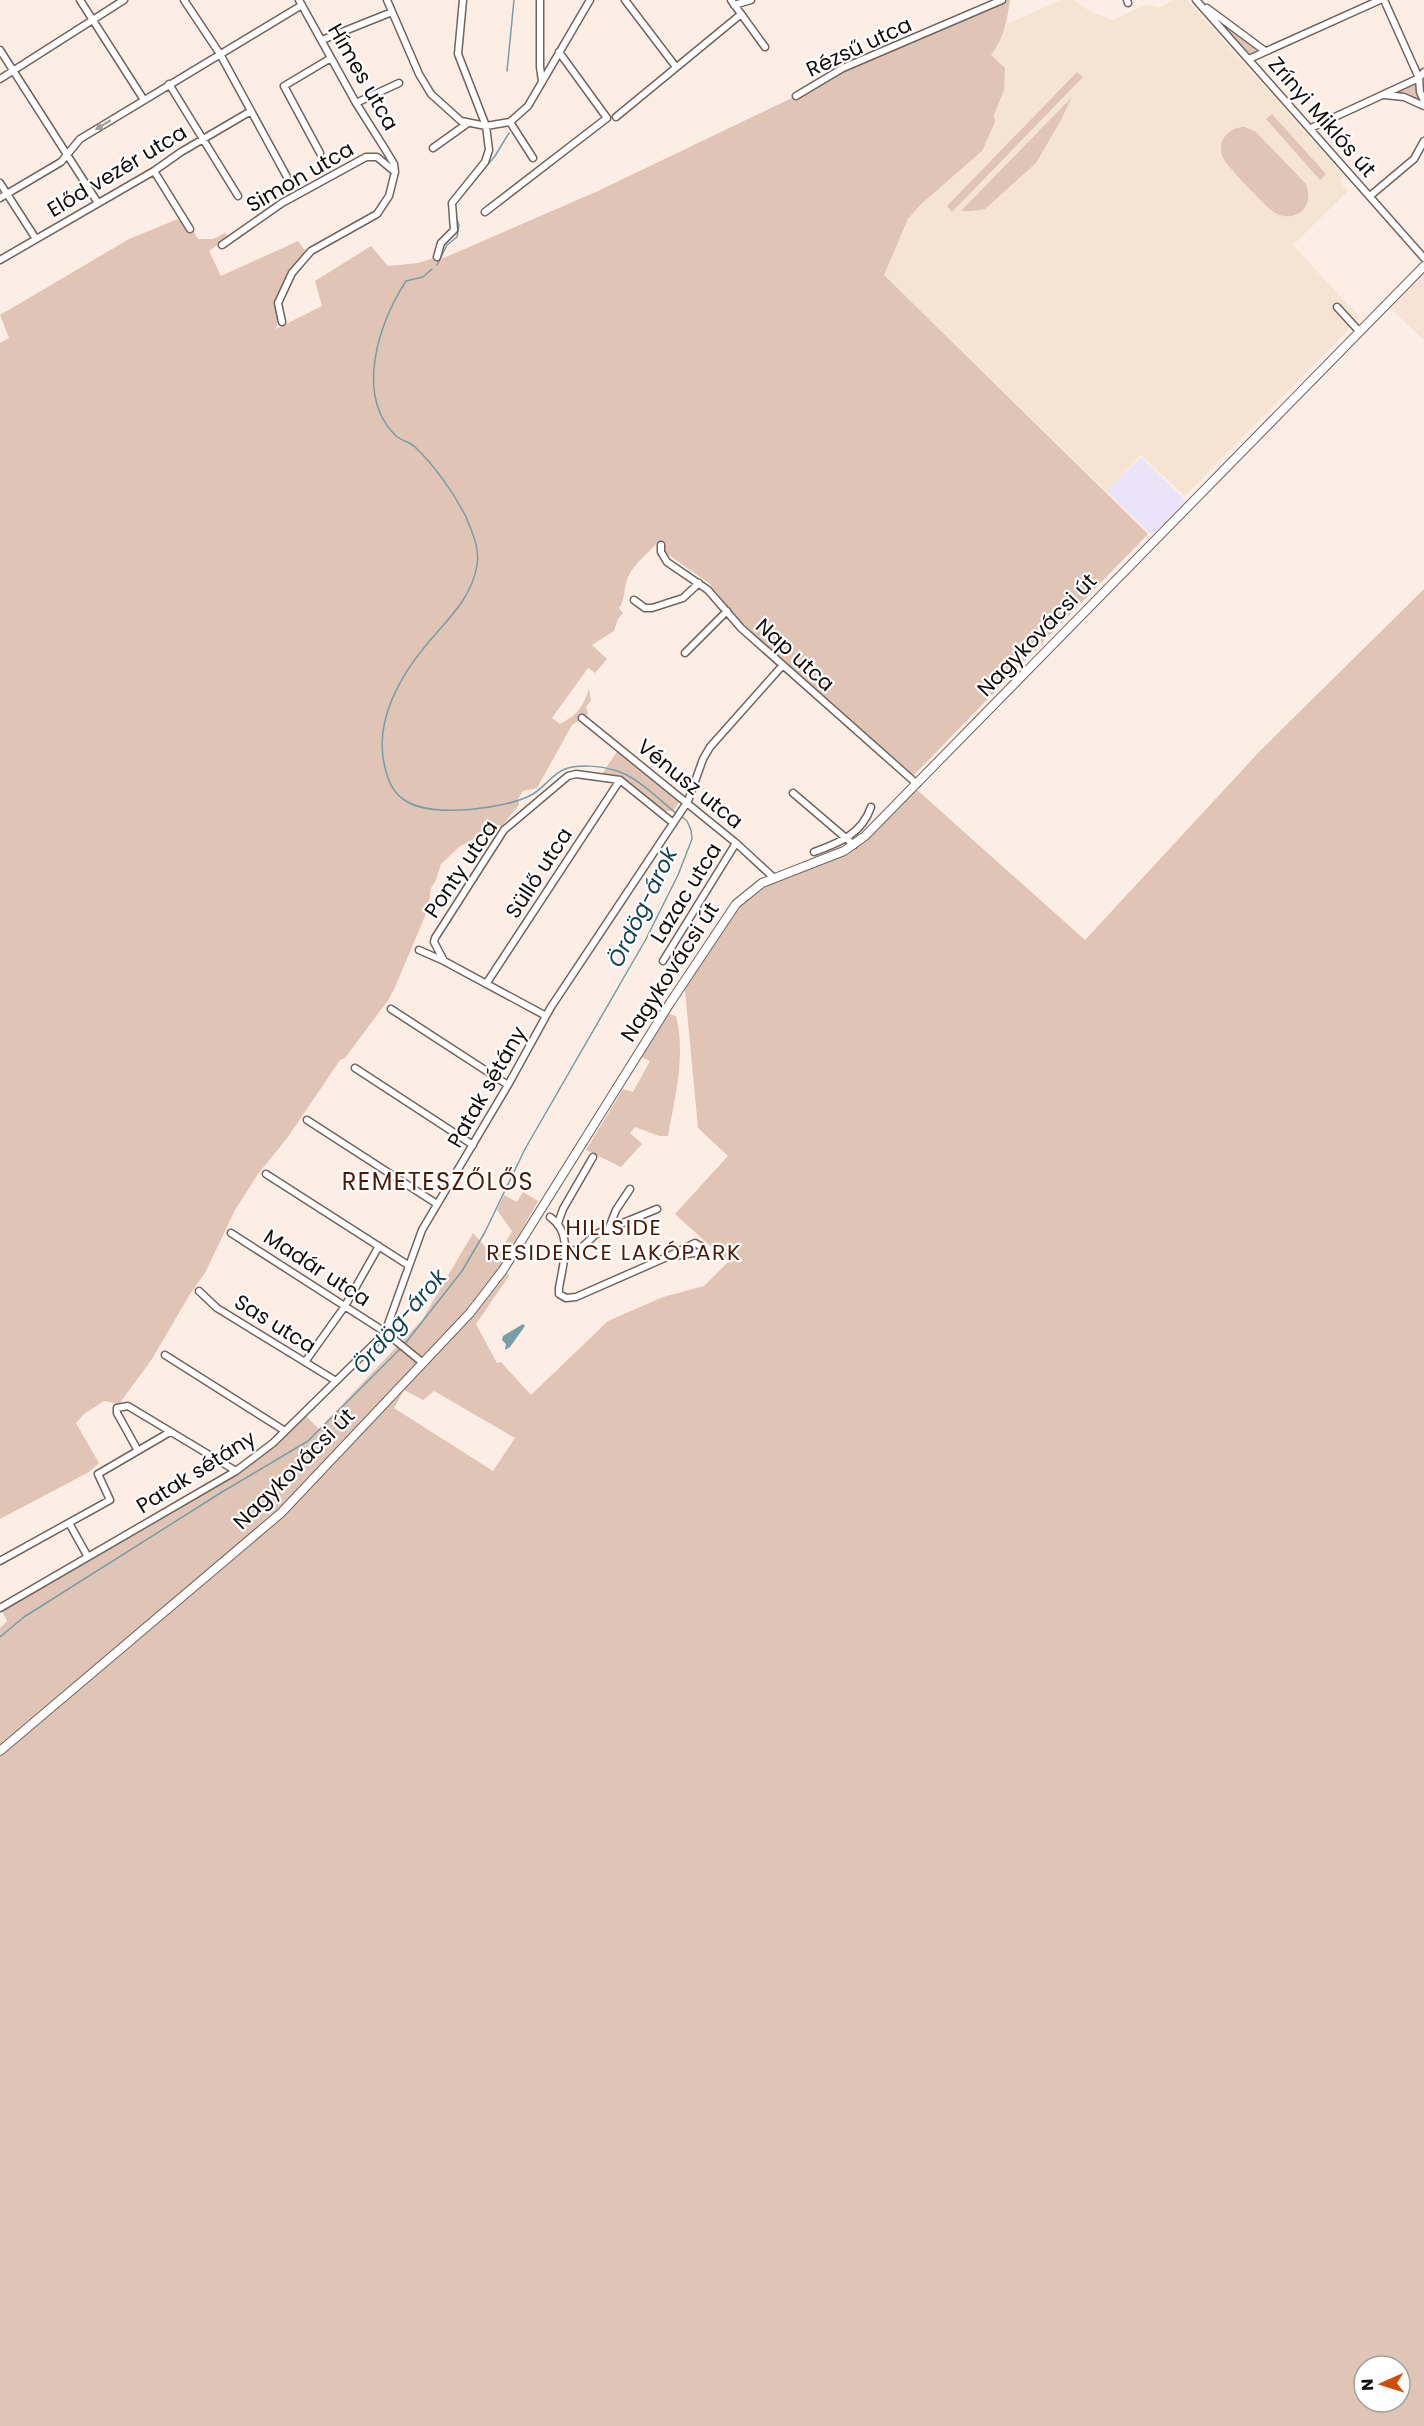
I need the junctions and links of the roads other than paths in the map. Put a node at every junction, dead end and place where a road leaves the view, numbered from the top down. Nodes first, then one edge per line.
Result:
1 (80, 0) edge
2 (124, 0) edge
3 (184, 0) edge
4 (387, 0) edge
5 (463, 0) edge
6 (540, 0) edge
7 (590, 0) edge
8 (625, 0) edge
9 (751, 0) edge
10 (1002, 0) edge
11 (1197, 0) edge
12 (1382, 0) edge
13 (300, 2) edge
14 (733, 2) edge
15 (392, 12) junction
16 (740, 15) junction
17 (92, 21) junction
18 (322, 40) junction
19 (765, 47) dead end
20 (0, 50) edge
21 (1265, 51) junction
22 (559, 52) junction
23 (220, 54) junction
24 (332, 58) junction
25 (1249, 59) junction
26 (676, 67) junction
27 (13, 71) junction
28 (1424, 72) edge
29 (1419, 78) junction
30 (0, 79) edge
31 (543, 81) junction
32 (399, 83) dead end
33 (170, 84) junction
34 (796, 96) dead end
35 (1381, 96) junction
36 (144, 100) junction
37 (1424, 101) edge
38 (356, 103) junction
39 (1424, 106) edge
40 (251, 111) junction
41 (616, 117) dead end
42 (510, 122) junction
43 (468, 123) junction
44 (486, 126) junction
45 (1311, 128) junction
46 (204, 139) junction
47 (1424, 141) edge
48 (433, 148) dead end
49 (320, 153) dead end
50 (67, 155) junction
51 (533, 158) dead end
52 (154, 171) junction
53 (395, 172) junction
54 (287, 177) dead end
55 (0, 183) edge
56 (7, 194) junction
57 (238, 196) dead end
58 (1370, 196) junction
59 (0, 198) edge
60 (98, 202) junction
61 (484, 212) dead end
62 (190, 229) dead end
63 (36, 238) junction
64 (222, 245) dead end
65 (437, 257) dead end
66 (1423, 257) edge
67 (0, 260) edge
68 (1424, 266) edge
69 (1336, 307) dead end
70 (282, 322) dead end
71 (1359, 331) junction
72 (661, 545) dead end
73 (699, 583) junction
74 (634, 600) dead end
75 (727, 611) junction
76 (685, 653) dead end
77 (782, 666) junction
78 (582, 718) dead end
79 (620, 780) junction
80 (917, 784) junction
81 (793, 793) dead end
82 (685, 805) junction
83 (871, 807) dead end
84 (672, 822) junction
85 (847, 839) junction
86 (736, 843) junction
87 (854, 845) junction
88 (814, 852) dead end
89 (774, 878) junction
90 (419, 950) dead end
91 (444, 961) junction
92 (663, 961) dead end
93 (486, 984) junction
94 (391, 1009) dead end
95 (546, 1016) junction
96 (355, 1068) dead end
97 (508, 1085) junction
98 (307, 1120) dead end
99 (473, 1144) junction
100 (593, 1157) dead end
101 (266, 1174) dead end
102 (630, 1189) dead end
103 (437, 1204) junction
104 (657, 1209) dead end
105 (550, 1217) dead end
106 (558, 1223) junction
107 (608, 1230) junction
108 (231, 1233) dead end
109 (379, 1246) junction
110 (565, 1251) junction
111 (667, 1257) junction
112 (408, 1265) junction
113 (199, 1291) dead end
114 (345, 1306) junction
115 (385, 1332) junction
116 (165, 1355) dead end
117 (305, 1362) junction
118 (423, 1363) junction
119 (336, 1381) junction
120 (285, 1431) junction
121 (170, 1432) junction
122 (137, 1449) junction
123 (236, 1471) junction
124 (69, 1524) junction
125 (88, 1557) junction
126 (0, 1560) edge
127 (0, 1608) edge
128 (0, 1751) edge

1 - 17 street
2 - 17 street
3 - 23 street
4 - 15 street
5 - 44 street
6 - 31 street
7 - 22 street
8 - 26 street
9 - 14 street
10 - 34 street, Rézsű utca
11 - 21 street, Zrínyi Miklós út
11 - 25 street, Zrínyi Miklós út
12 - 21 street
12 - 29 street
13 - 18 street, Hímes utca
13 - 23 street
14 - 16 street
15 - 18 street
15 - 43 street
16 - 19 street
16 - 26 street
17 - 27 street
17 - 36 street
18 - 24 street, Hímes utca
20 - 27 street
21 - 25 street
22 - 31 street
22 - 61 street
23 - 33 street
23 - 40 street
24 - 38 street, Hímes utca
24 - 49 street
25 - 45 street, Zrínyi Miklós út
26 - 41 street
27 - 30 street
27 - 50 street
28 - 29 street
29 - 35 street
29 - 37 street
31 - 42 street
32 - 38 street
33 - 36 street
33 - 46 street
35 - 39 street
35 - 45 street
36 -> 50 street
38 - 53 street, Hímes utca
40 - 46 street, Előd vezér utca
40 - 54 street
42 - 44 street
42 - 51 street
43 - 44 street
43 - 48 street
44 - 65 street
45 - 58 street, Zrínyi Miklós út
46 - 52 street, Előd vezér utca
46 - 57 street
47 - 58 street
50 - 56 street
50 - 60 street
52 - 60 street, Előd vezér utca
52 - 62 street
53 - 64 street, Simon utca
53 - 70 street
55 - 56 street
56 - 59 street
56 - 63 street
58 - 66 street, Zrínyi Miklós út
60 - 63 street, Előd vezér utca
63 - 67 street, Előd vezér utca
68 - 71 street, Nagykovácsi út
69 - 71 street
71 - 80 street, Nagykovácsi út
72 - 73 street, Nap utca
73 - 74 street
73 - 75 street, Nap utca
75 - 76 street
75 - 77 street, Nap utca
77 - 80 street, Nap utca
77 - 82 street, Patak sétány
78 - 82 street, Vénusz utca
79 - 84 street
79 - 91 street, Ponty utca
79 - 93 street, Süllő utca
80 - 87 street, Nagykovácsi út
81 - 85 street
82 - 84 street, Patak sétány
82 - 86 street, Vénusz utca
83 - 85 street
84 - 95 street, Patak sétány
85 - 87 street
85 - 88 street
86 - 89 street, Vénusz utca
86 - 92 street, Lazac utca
87 - 89 street, Nagykovácsi út
89 - 118 street, Nagykovácsi út
90 - 91 street
91 - 93 street
93 - 95 street
94 - 97 street
95 - 97 street, Patak sétány
96 - 99 street
97 - 99 street, Patak sétány
98 - 103 street
99 - 103 street, Patak sétány
100 - 106 street
101 - 109 street
102 - 107 street
103 - 112 street, Patak sétány
104 - 107 street
105 - 106 street
106 - 110 street
107 - 110 street
108 - 114 street, Madár utca
109 - 112 street
109 - 114 street
110 - 111 street
111 - 111 street
112 - 115 street, Patak sétány
113 - 117 street, Sas utca
114 - 115 street, Madár utca
114 - 117 street
115 - 118 street, Madár utca
115 - 119 street, Patak sétány
116 - 120 street
117 - 119 street, Sas utca
118 - 128 street, Nagykovácsi út
119 - 120 street, Patak sétány
120 - 123 street, Patak sétány
121 - 122 street
121 - 122 street
121 - 123 street
122 - 124 street
123 - 125 street, Patak sétány
124 - 125 street
124 - 126 street
125 - 127 street, Patak sétány

